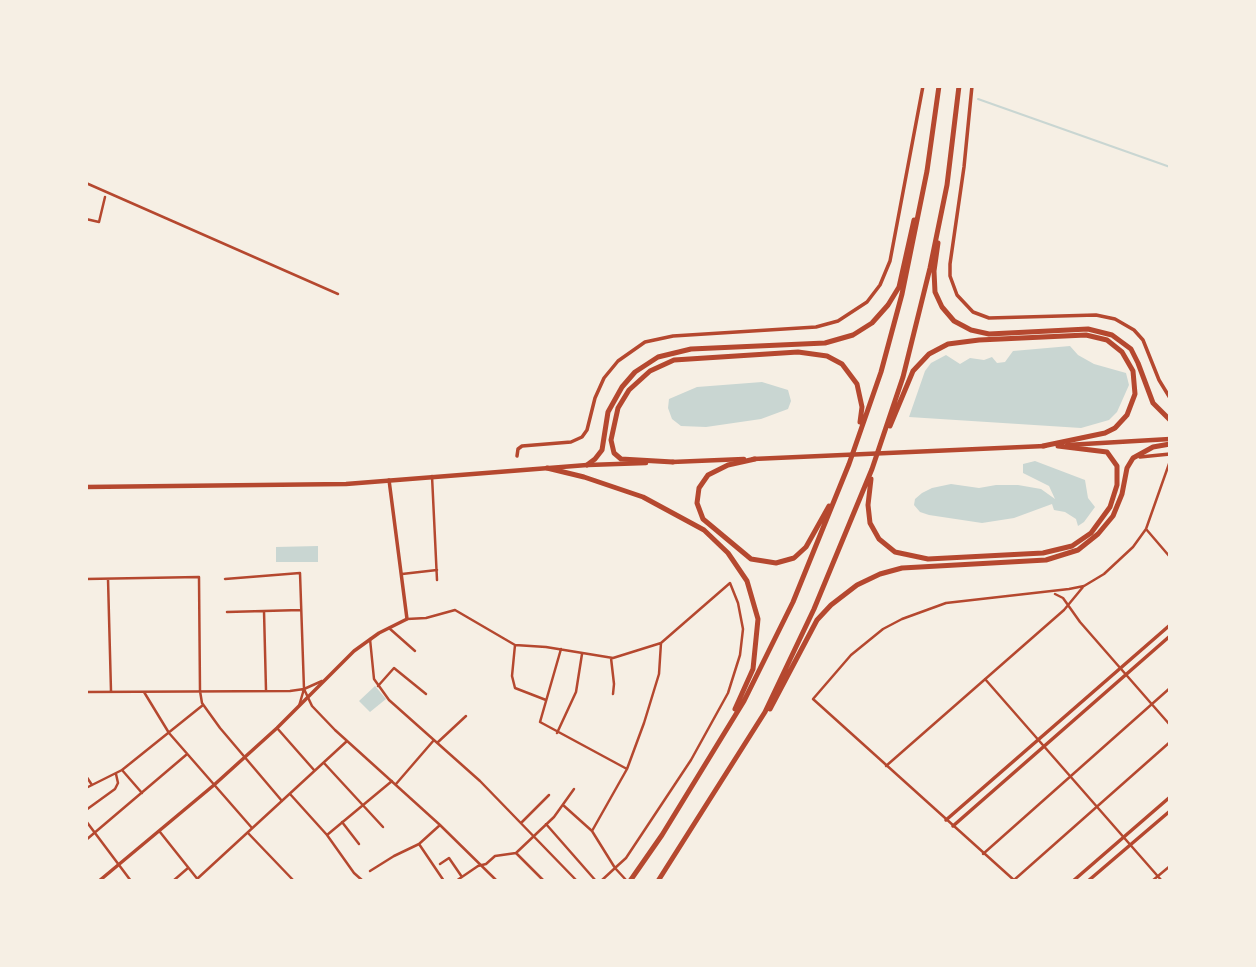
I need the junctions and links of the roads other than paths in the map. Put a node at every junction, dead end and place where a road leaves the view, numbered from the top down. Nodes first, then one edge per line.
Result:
1 (923, 86) edge
2 (939, 86) edge
3 (959, 86) edge
4 (972, 86) edge
5 (930, 149) junction
6 (86, 183) edge
7 (947, 185) junction
8 (105, 197) dead end
9 (86, 219) edge
10 (338, 294) dead end
11 (1170, 398) edge
12 (1170, 420) edge
13 (1170, 441) edge
14 (881, 444) junction
15 (1043, 446) junction
16 (1058, 446) junction
17 (1170, 454) edge
18 (517, 456) dead end
19 (755, 459) junction
20 (1170, 461) edge
21 (673, 462) junction
22 (849, 464) junction
23 (1129, 464) junction
24 (587, 465) junction
25 (547, 468) junction
26 (872, 469) junction
27 (432, 476) junction
28 (389, 480) junction
29 (842, 481) junction
30 (86, 487) edge
31 (1146, 529) junction
32 (1170, 557) edge
33 (437, 570) junction
34 (401, 574) junction
35 (86, 579) edge
36 (108, 579) junction
37 (225, 579) dead end
38 (437, 580) dead end
39 (1084, 586) junction
40 (1049, 593) junction
41 (1068, 605) junction
42 (301, 610) junction
43 (264, 611) junction
44 (227, 612) dead end
45 (407, 619) junction
46 (1170, 625) edge
47 (389, 628) junction
48 (1162, 632) junction
49 (1169, 637) edge
50 (370, 639) junction
51 (662, 643) junction
52 (515, 645) junction
53 (561, 649) junction
54 (415, 651) dead end
55 (582, 653) junction
56 (611, 657) junction
57 (1121, 668) junction
58 (1127, 675) junction
59 (985, 678) junction
60 (323, 681) junction
61 (378, 686) junction
62 (1170, 688) edge
63 (304, 689) junction
64 (266, 690) junction
65 (200, 691) junction
66 (86, 692) edge
67 (111, 692) junction
68 (144, 692) junction
69 (426, 694) dead end
70 (613, 694) dead end
71 (307, 697) junction
72 (547, 700) junction
73 (1080, 704) junction
74 (1152, 704) junction
75 (203, 705) junction
76 (299, 706) junction
77 (1085, 710) junction
78 (466, 716) dead end
79 (1170, 725) edge
80 (277, 728) junction
81 (169, 733) junction
82 (557, 733) junction
83 (1038, 739) junction
84 (347, 741) junction
85 (436, 742) junction
86 (1170, 742) edge
87 (744, 746) junction
88 (1044, 746) junction
89 (717, 747) junction
90 (186, 755) junction
91 (245, 757) junction
92 (324, 763) junction
93 (886, 766) junction
94 (627, 769) junction
95 (122, 770) junction
96 (315, 771) junction
97 (116, 774) junction
98 (1070, 775) junction
99 (86, 776) edge
100 (992, 780) junction
101 (392, 781) junction
102 (396, 784) junction
103 (92, 785) junction
104 (214, 785) junction
105 (998, 786) junction
106 (86, 788) edge
107 (573, 789) dead end
108 (142, 793) junction
109 (290, 794) junction
110 (549, 795) dead end
111 (1170, 797) edge
112 (282, 801) junction
113 (363, 805) junction
114 (562, 805) junction
115 (1098, 806) junction
116 (86, 810) edge
117 (1170, 811) edge
118 (946, 820) junction
119 (86, 821) edge
120 (342, 822) junction
121 (521, 824) junction
122 (546, 824) junction
123 (440, 825) junction
124 (953, 826) junction
125 (383, 827) dead end
126 (252, 828) junction
127 (159, 831) junction
128 (592, 831) junction
129 (94, 833) junction
130 (248, 833) junction
131 (327, 835) junction
132 (533, 836) junction
133 (1125, 837) junction
134 (86, 840) edge
135 (359, 844) dead end
136 (419, 844) junction
137 (1132, 845) junction
138 (516, 853) junction
139 (983, 854) junction
140 (440, 864) dead end
141 (482, 865) junction
142 (119, 866) junction
143 (1170, 866) edge
144 (188, 868) junction
145 (615, 868) junction
146 (370, 871) dead end
147 (1158, 876) junction
148 (462, 877) junction
149 (198, 880) edge
150 (99, 881) edge
151 (131, 881) edge
152 (173, 881) edge
153 (294, 881) edge
154 (363, 881) edge
155 (444, 881) edge
156 (456, 881) edge
157 (497, 881) edge
158 (544, 881) edge
159 (577, 881) edge
160 (596, 881) edge
161 (601, 881) edge
162 (628, 881) edge
163 (658, 881) edge
164 (1014, 881) edge
165 (1073, 881) edge
166 (1088, 881) edge
167 (1152, 881) edge
168 (1163, 881) edge

1 - 18 street
2 - 5 highway
3 - 7 highway
4 - 11 street
5 - 22 highway
5 - 24 highway
6 - 10 street
7 - 12 highway
7 - 14 highway
8 - 9 street
13 - 16 main road
13 - 23 highway
14 - 15 highway
14 - 26 highway
15 - 16 main road
15 - 19 main road
16 - 26 highway
17 - 23 street
19 - 21 main road
19 - 29 highway
20 - 31 street
21 - 22 highway
21 - 24 main road
22 - 29 highway
23 - 87 highway
24 - 25 main road
25 - 27 main road
25 - 89 highway
26 - 87 highway
27 - 28 main road
27 - 33 street
28 - 30 main road
28 - 34 street
29 - 89 highway
31 - 32 street
31 - 39 street
33 - 34 street
33 - 38 street
34 - 45 street
35 - 36 street
36 - 65 street
36 - 67 street
37 - 42 street
39 - 40 street
39 - 41 street
40 - 41 street
40 - 93 street
41 - 57 street
41 - 59 street
42 - 43 street
42 - 63 street
43 - 44 street
43 - 64 street
45 - 47 street
45 - 52 street
46 - 48 street
47 - 50 street
47 - 54 street
48 - 49 street
48 - 57 street
49 - 58 street
50 - 60 street
50 - 61 street
51 - 56 street
51 - 94 street
51 - 145 street
52 - 53 street
52 - 72 street
53 - 55 street
53 - 72 street
55 - 56 street
55 - 82 street
56 - 70 street
57 - 58 street
57 - 73 street
58 - 74 street
58 - 77 street
59 - 83 street
59 - 93 street
60 - 63 street
60 - 71 street
61 - 69 street
61 - 85 street
62 - 74 street
63 - 64 street
63 - 71 street
63 - 76 street
64 - 65 street
65 - 68 street
65 - 75 street
66 - 67 street
67 - 68 street
68 - 81 street
71 - 76 street
71 - 84 street
72 - 82 street
73 - 77 street
73 - 83 street
74 - 79 street
74 - 98 street
75 - 81 street
75 - 91 street
76 - 80 street
77 - 88 street
78 - 85 street
80 - 91 street
80 - 96 street
81 - 90 street
81 - 95 street
82 - 94 street
83 - 88 street
83 - 100 street
84 - 92 street
84 - 101 street
85 - 102 street
85 - 121 street
86 - 115 street
87 - 163 highway
88 - 98 street
88 - 105 street
89 - 162 highway
90 - 104 street
90 - 108 street
91 - 104 street
91 - 112 street
92 - 96 street
92 - 113 street
93 - 118 street
94 - 128 street
95 - 97 street
95 - 108 street
96 - 109 street
97 - 103 street
97 - 116 street
98 - 115 street
98 - 139 street
99 - 103 street
100 - 105 street
100 - 118 street
101 - 102 street
101 - 113 street
102 - 123 street
103 - 106 street
104 - 126 street
104 - 127 street
105 - 124 street
107 - 114 street
108 - 129 street
109 - 112 street
109 - 131 street
110 - 121 street
111 - 133 street
112 - 126 street
113 - 120 street
113 - 125 street
114 - 122 street
114 - 128 street
115 - 133 street
115 - 164 street
117 - 137 street
118 - 124 street
119 - 129 street
120 - 131 street
120 - 135 street
121 - 132 street
122 - 132 street
122 - 160 street
123 - 136 street
123 - 141 street
124 - 139 street
126 - 130 street
127 - 142 street
127 - 144 street
128 - 145 street
129 - 134 street
129 - 142 street
130 - 149 street
130 - 153 street
131 - 154 street
132 - 138 street
132 - 159 street
133 - 137 street
133 - 165 street
136 - 146 street
136 - 155 street
137 - 147 street
137 - 166 street
138 - 141 street
138 - 158 street
139 - 164 street
140 - 148 street
141 - 148 street
141 - 157 street
142 - 150 street
142 - 151 street
143 - 147 street
144 - 149 street
144 - 152 street
145 - 161 street
145 - 162 street
147 - 167 street
147 - 168 street
148 - 156 street

